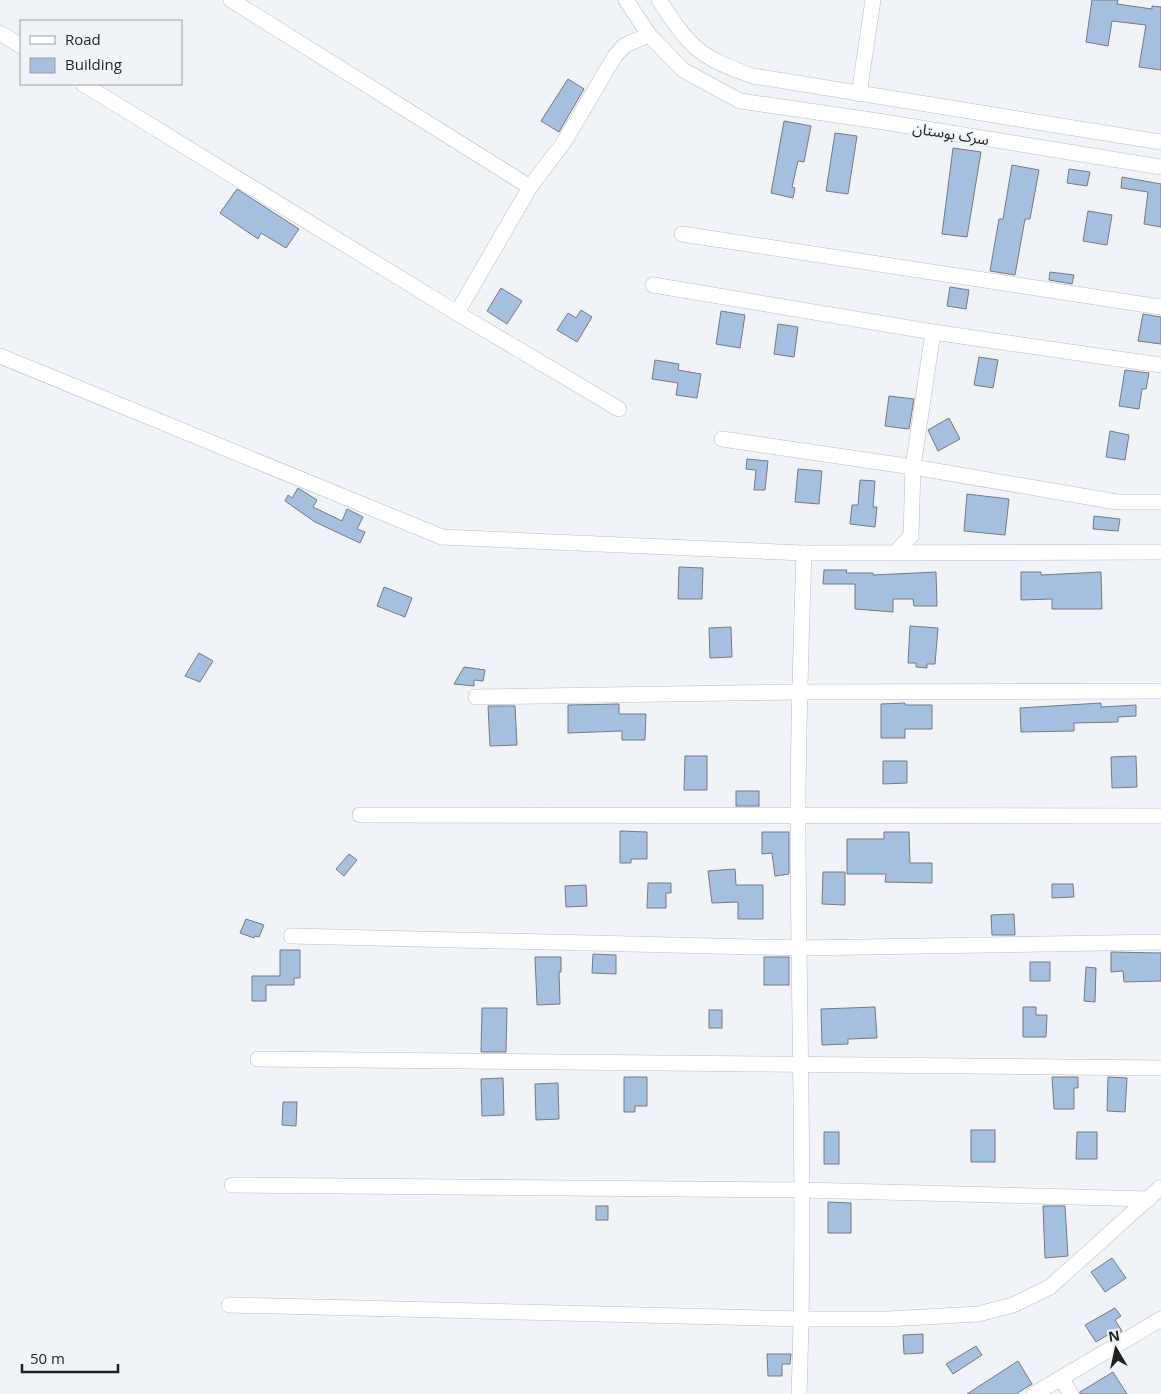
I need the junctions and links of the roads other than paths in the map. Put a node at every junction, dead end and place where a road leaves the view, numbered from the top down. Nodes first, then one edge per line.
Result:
1 (230, 0) edge
2 (626, 0) edge
3 (659, 0) edge
4 (873, 0) edge
5 (0, 33) edge
6 (649, 35) junction
7 (20, 45) edge
8 (753, 76) junction
9 (84, 85) edge
10 (859, 94) junction
11 (740, 101) junction
12 (1161, 142) edge
13 (1161, 167) edge
14 (530, 188) junction
15 (682, 234) dead end
16 (653, 285) dead end
17 (1161, 307) edge
18 (457, 314) junction
19 (933, 332) junction
20 (0, 356) edge
21 (1161, 365) edge
22 (619, 409) dead end
23 (722, 439) dead end
24 (913, 467) junction
25 (1161, 502) edge
26 (896, 552) junction
27 (1161, 552) edge
28 (804, 553) junction
29 (1161, 691) edge
30 (799, 692) junction
31 (476, 697) dead end
32 (360, 815) dead end
33 (1161, 816) edge
34 (798, 817) junction
35 (291, 936) dead end
36 (1161, 942) edge
37 (800, 948) junction
38 (258, 1059) dead end
39 (801, 1065) junction
40 (1161, 1068) edge
41 (232, 1185) dead end
42 (1161, 1187) edge
43 (803, 1190) junction
44 (1149, 1199) junction
45 (229, 1305) dead end
46 (802, 1319) junction
47 (1161, 1319) edge
48 (1060, 1378) junction
49 (799, 1394) edge
50 (1034, 1394) edge
51 (1071, 1394) edge

1 - 14 street
2 - 6 street
3 - 8 street, سرک بوستان
4 - 10 street
5 - 7 street
6 - 11 street
6 - 14 street
8 - 10 street, سرک بوستان
8 - 11 street
9 - 18 street
10 - 12 street, سرک بوستان
11 - 13 street, سرک بوستان
14 - 18 street
15 - 17 street
16 - 19 street
18 - 22 street
19 - 21 street
19 - 24 street
20 - 28 street
23 - 24 street
24 - 25 street
24 - 26 street
26 - 27 street
26 - 28 street
28 - 30 street
29 - 30 street
30 - 31 street
30 - 34 street
32 - 34 street
33 - 34 street
34 - 37 street
35 - 37 street
36 - 37 street
37 - 39 street
38 - 39 street
39 - 40 street
39 - 43 street
41 - 43 street
42 - 44 street
43 - 44 street
43 - 46 street
44 - 46 street
45 - 46 street
46 - 49 street
47 - 48 street
48 - 50 street
48 - 51 street

